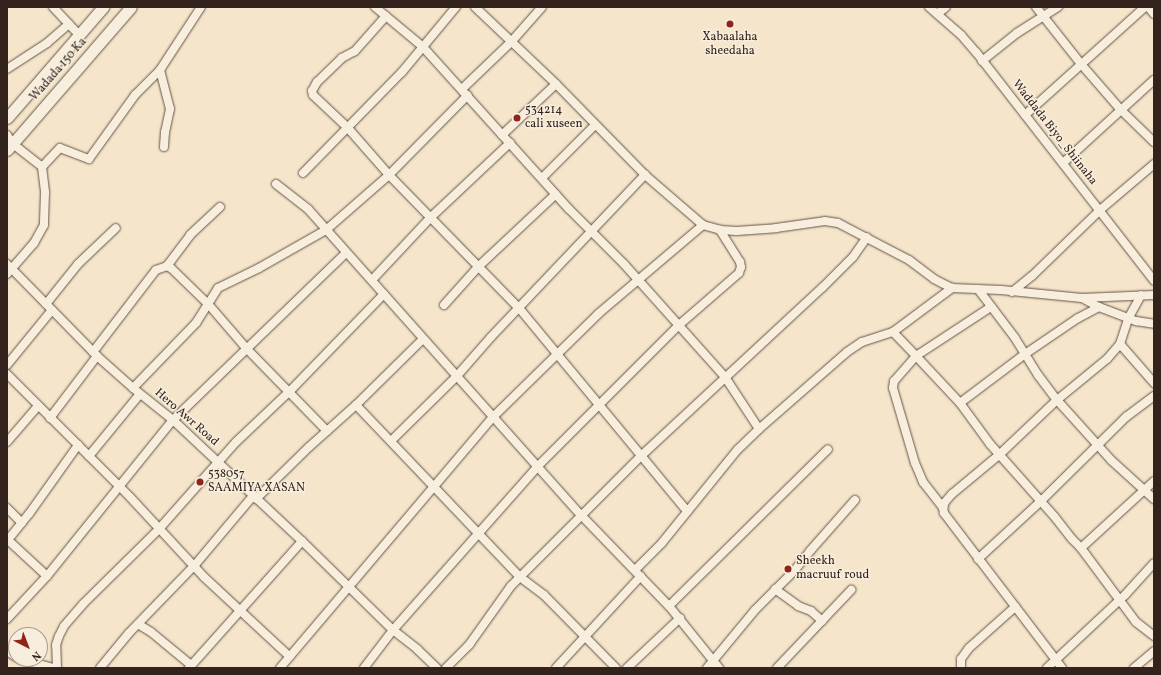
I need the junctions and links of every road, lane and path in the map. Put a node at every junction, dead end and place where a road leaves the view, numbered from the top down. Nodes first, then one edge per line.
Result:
1 (53, 7) edge
2 (103, 7) edge
3 (131, 7) edge
4 (201, 7) edge
5 (375, 7) edge
6 (456, 7) edge
7 (475, 7) edge
8 (542, 7) edge
9 (929, 7) edge
10 (946, 7) edge
11 (1036, 7) edge
12 (1058, 7) edge
13 (1145, 7) edge
14 (1148, 7) edge
15 (937, 14) junction
16 (1154, 14) edge
17 (1044, 15) junction
18 (386, 16) junction
19 (69, 24) junction
20 (78, 35) junction
21 (512, 41) junction
22 (423, 47) junction
23 (982, 61) junction
24 (1081, 64) junction
25 (7, 69) edge
26 (160, 70) junction
27 (1154, 80) edge
28 (556, 84) junction
29 (465, 92) junction
30 (1121, 110) junction
31 (1025, 115) junction
32 (7, 118) edge
33 (596, 125) junction
34 (347, 127) junction
35 (502, 135) junction
36 (1154, 142) edge
37 (9, 143) edge
38 (510, 143) junction
39 (164, 146) dead end
40 (1063, 163) junction
41 (1154, 164) edge
42 (42, 167) junction
43 (303, 173) dead end
44 (389, 175) junction
45 (645, 175) junction
46 (542, 178) junction
47 (276, 184) dead end
48 (556, 194) junction
49 (220, 207) dead end
50 (1100, 210) junction
51 (430, 218) junction
52 (703, 225) junction
53 (116, 228) dead end
54 (326, 230) junction
55 (720, 230) junction
56 (592, 231) junction
57 (867, 237) junction
58 (346, 254) junction
59 (167, 266) junction
60 (479, 266) junction
61 (9, 269) edge
62 (372, 280) junction
63 (638, 280) junction
64 (1154, 281) edge
65 (952, 288) junction
66 (978, 289) junction
67 (1012, 292) junction
68 (384, 294) junction
69 (1141, 295) junction
70 (1154, 295) edge
71 (1082, 298) junction
72 (208, 304) junction
73 (444, 305) dead end
74 (49, 307) junction
75 (992, 307) junction
76 (519, 308) junction
77 (1099, 308) junction
78 (1129, 317) junction
79 (1154, 324) edge
80 (679, 325) junction
81 (893, 332) junction
82 (423, 339) junction
83 (1120, 344) junction
84 (246, 348) junction
85 (95, 354) junction
86 (557, 354) junction
87 (1025, 354) junction
88 (916, 356) junction
89 (7, 365) edge
90 (7, 374) edge
91 (456, 377) junction
92 (725, 377) junction
93 (1154, 383) edge
94 (133, 388) junction
95 (290, 391) junction
96 (140, 394) junction
97 (1154, 396) edge
98 (1057, 400) junction
99 (960, 403) junction
100 (356, 405) junction
101 (598, 405) junction
102 (38, 406) junction
103 (494, 416) junction
104 (50, 418) junction
105 (173, 420) junction
106 (759, 429) junction
107 (327, 431) junction
108 (391, 441) junction
109 (7, 442) edge
110 (78, 445) junction
111 (1098, 445) junction
112 (828, 449) dead end
113 (1000, 454) junction
114 (642, 455) junction
115 (89, 456) junction
116 (217, 461) junction
117 (538, 466) junction
118 (1154, 481) edge
119 (119, 485) junction
120 (434, 487) junction
121 (1146, 490) junction
122 (255, 497) junction
123 (1154, 499) edge
124 (856, 500) dead end
125 (1041, 501) junction
126 (7, 508) edge
127 (943, 508) junction
128 (688, 511) junction
129 (581, 515) junction
130 (22, 523) junction
131 (159, 529) junction
132 (478, 532) junction
133 (8, 540) edge
134 (302, 541) junction
135 (1081, 548) junction
136 (978, 559) junction
137 (1154, 563) edge
138 (194, 566) junction
139 (638, 573) junction
140 (47, 576) junction
141 (520, 577) junction
142 (350, 587) junction
143 (775, 589) junction
144 (851, 590) dead end
145 (1120, 599) junction
146 (669, 606) junction
147 (1015, 608) junction
148 (239, 610) junction
149 (680, 618) junction
150 (7, 619) edge
151 (822, 621) junction
152 (138, 624) junction
153 (393, 630) junction
154 (586, 636) junction
155 (1154, 636) edge
156 (1154, 651) edge
157 (290, 657) junction
158 (1056, 660) junction
159 (713, 662) junction
160 (102, 667) edge
161 (190, 667) edge
162 (57, 668) edge
163 (280, 668) edge
164 (364, 668) edge
165 (437, 668) edge
166 (446, 668) edge
167 (556, 668) edge
168 (616, 668) edge
169 (627, 668) edge
170 (707, 668) edge
171 (719, 668) edge
172 (777, 668) edge
173 (961, 668) edge
174 (1047, 668) edge
175 (1062, 668) edge
176 (1134, 668) edge

1 - 19 street
2 - 20 street, Wadada 150 Ka
3 - 37 street, Wadada 150 Ka
4 - 26 street
5 - 18 street
6 - 22 street
7 - 21 street
8 - 21 street
9 - 15 street, Waddada Biyo_Shiinaha
10 - 15 street
11 - 17 street
12 - 17 street
13 - 24 street
14 - 16 street
15 - 23 street, Waddada Biyo_Shiinaha
17 - 23 street
17 - 24 street
18 - 22 street
18 - 34 street
19 - 20 street
19 - 25 street
20 - 32 street, Wadada 150 Ka
21 - 28 street
21 - 29 street
22 - 29 street
22 - 34 street
23 - 31 street, Waddada Biyo_Shiinaha
24 - 30 street
24 - 31 street
26 - 39 street
26 - 42 street
27 - 30 street
28 - 33 street
28 - 35 street
29 - 35 street
29 - 44 street
30 - 36 street
30 - 40 street
31 - 40 street, Waddada Biyo_Shiinaha
33 - 45 street
33 - 46 street
34 - 43 street
34 - 44 street
35 - 38 street
37 - 42 street
38 - 46 street
38 - 51 street
40 - 50 street, Waddada Biyo_Shiinaha
41 - 50 street
42 - 61 street
44 - 51 street
44 - 54 street
45 - 52 street
45 - 56 street
46 - 48 street
47 - 54 street
48 - 56 street
48 - 60 street
49 - 59 street
50 - 64 street, Waddada Biyo_Shiinaha
50 - 67 street
51 - 60 street
51 - 62 street
52 - 55 street
52 - 63 street
53 - 74 street
54 - 58 street
54 - 72 street
55 - 57 street
55 - 80 street
56 - 63 street
56 - 76 street
57 - 65 street
57 - 92 street
58 - 62 street
58 - 84 street
59 - 72 street
59 - 85 street
60 - 73 street
60 - 76 street
61 - 74 street, Hero Awr Road
62 - 68 street
63 - 80 street
63 - 86 street
65 - 66 street
65 - 81 street
66 - 67 street
66 - 75 street
67 - 71 street
68 - 82 street
68 - 95 street
69 - 70 street
69 - 71 street
69 - 78 street
71 - 77 street
72 - 84 street
72 - 94 street
74 - 85 street, Hero Awr Road
74 - 89 street
75 - 87 street
75 - 88 street
76 - 86 street
76 - 91 street
77 - 78 street
77 - 87 street
78 - 79 street
78 - 83 street
80 - 92 street
80 - 101 street
81 - 88 street
81 - 106 street
82 - 91 street
82 - 100 street
83 - 93 street
83 - 98 street
84 - 95 street
84 - 105 street
85 - 94 street, Hero Awr Road
85 - 104 street
86 - 101 street
86 - 103 street
87 - 98 street
87 - 99 street
88 - 99 street
88 - 127 street
90 - 102 street
91 - 103 street
91 - 108 street
92 - 106 street
92 - 114 street
94 - 96 street, Hero Awr Road
95 - 107 street
95 - 116 street
96 - 105 street, Hero Awr Road
96 - 115 street
97 - 111 street
98 - 111 street
98 - 113 street
99 - 113 street
100 - 107 street
100 - 108 street
101 - 114 street
101 - 117 street
102 - 104 street
102 - 109 street
103 - 117 street
103 - 120 street
104 - 110 street
105 - 116 street, Hero Awr Road
105 - 119 street
106 - 128 street
107 - 122 street
108 - 120 street
110 - 115 street
110 - 130 street
111 - 121 street
111 - 125 street
112 - 146 street
113 - 125 street
113 - 127 street
114 - 128 street
114 - 129 street
115 - 119 street
116 - 122 street, Hero Awr Road
116 - 131 street
117 - 129 street
117 - 132 street
118 - 121 street
119 - 131 street
119 - 140 street
120 - 132 street
120 - 142 street
121 - 123 street
121 - 135 street
122 - 134 street, Hero Awr Road
122 - 138 street
124 - 143 street
125 - 135 street
125 - 136 street
126 - 130 street
127 - 136 street
128 - 139 street
129 - 139 street
129 - 141 street
130 - 133 street
131 - 138 street
131 - 162 street
132 - 141 street
132 - 153 street
133 - 140 street
134 - 142 street, Hero Awr Road
134 - 148 street
135 - 145 street
136 - 147 street
137 - 145 street
138 - 148 street
138 - 152 street
139 - 146 street
139 - 154 street
140 - 150 street
141 - 154 street
141 - 166 street
142 - 153 street, Hero Awr Road
142 - 157 street
143 - 151 street
143 - 159 street
144 - 151 street
145 - 155 street
145 - 158 street
146 - 149 street
147 - 158 street
147 - 173 street
148 - 157 street
148 - 161 street
149 - 159 street
149 - 169 street
151 - 172 street
152 - 160 street
152 - 161 street
153 - 164 street
153 - 165 street, Hero Awr Road
154 - 167 street
154 - 168 street
156 - 176 street
157 - 163 street
158 - 174 street
158 - 175 street
159 - 170 street
159 - 171 street

